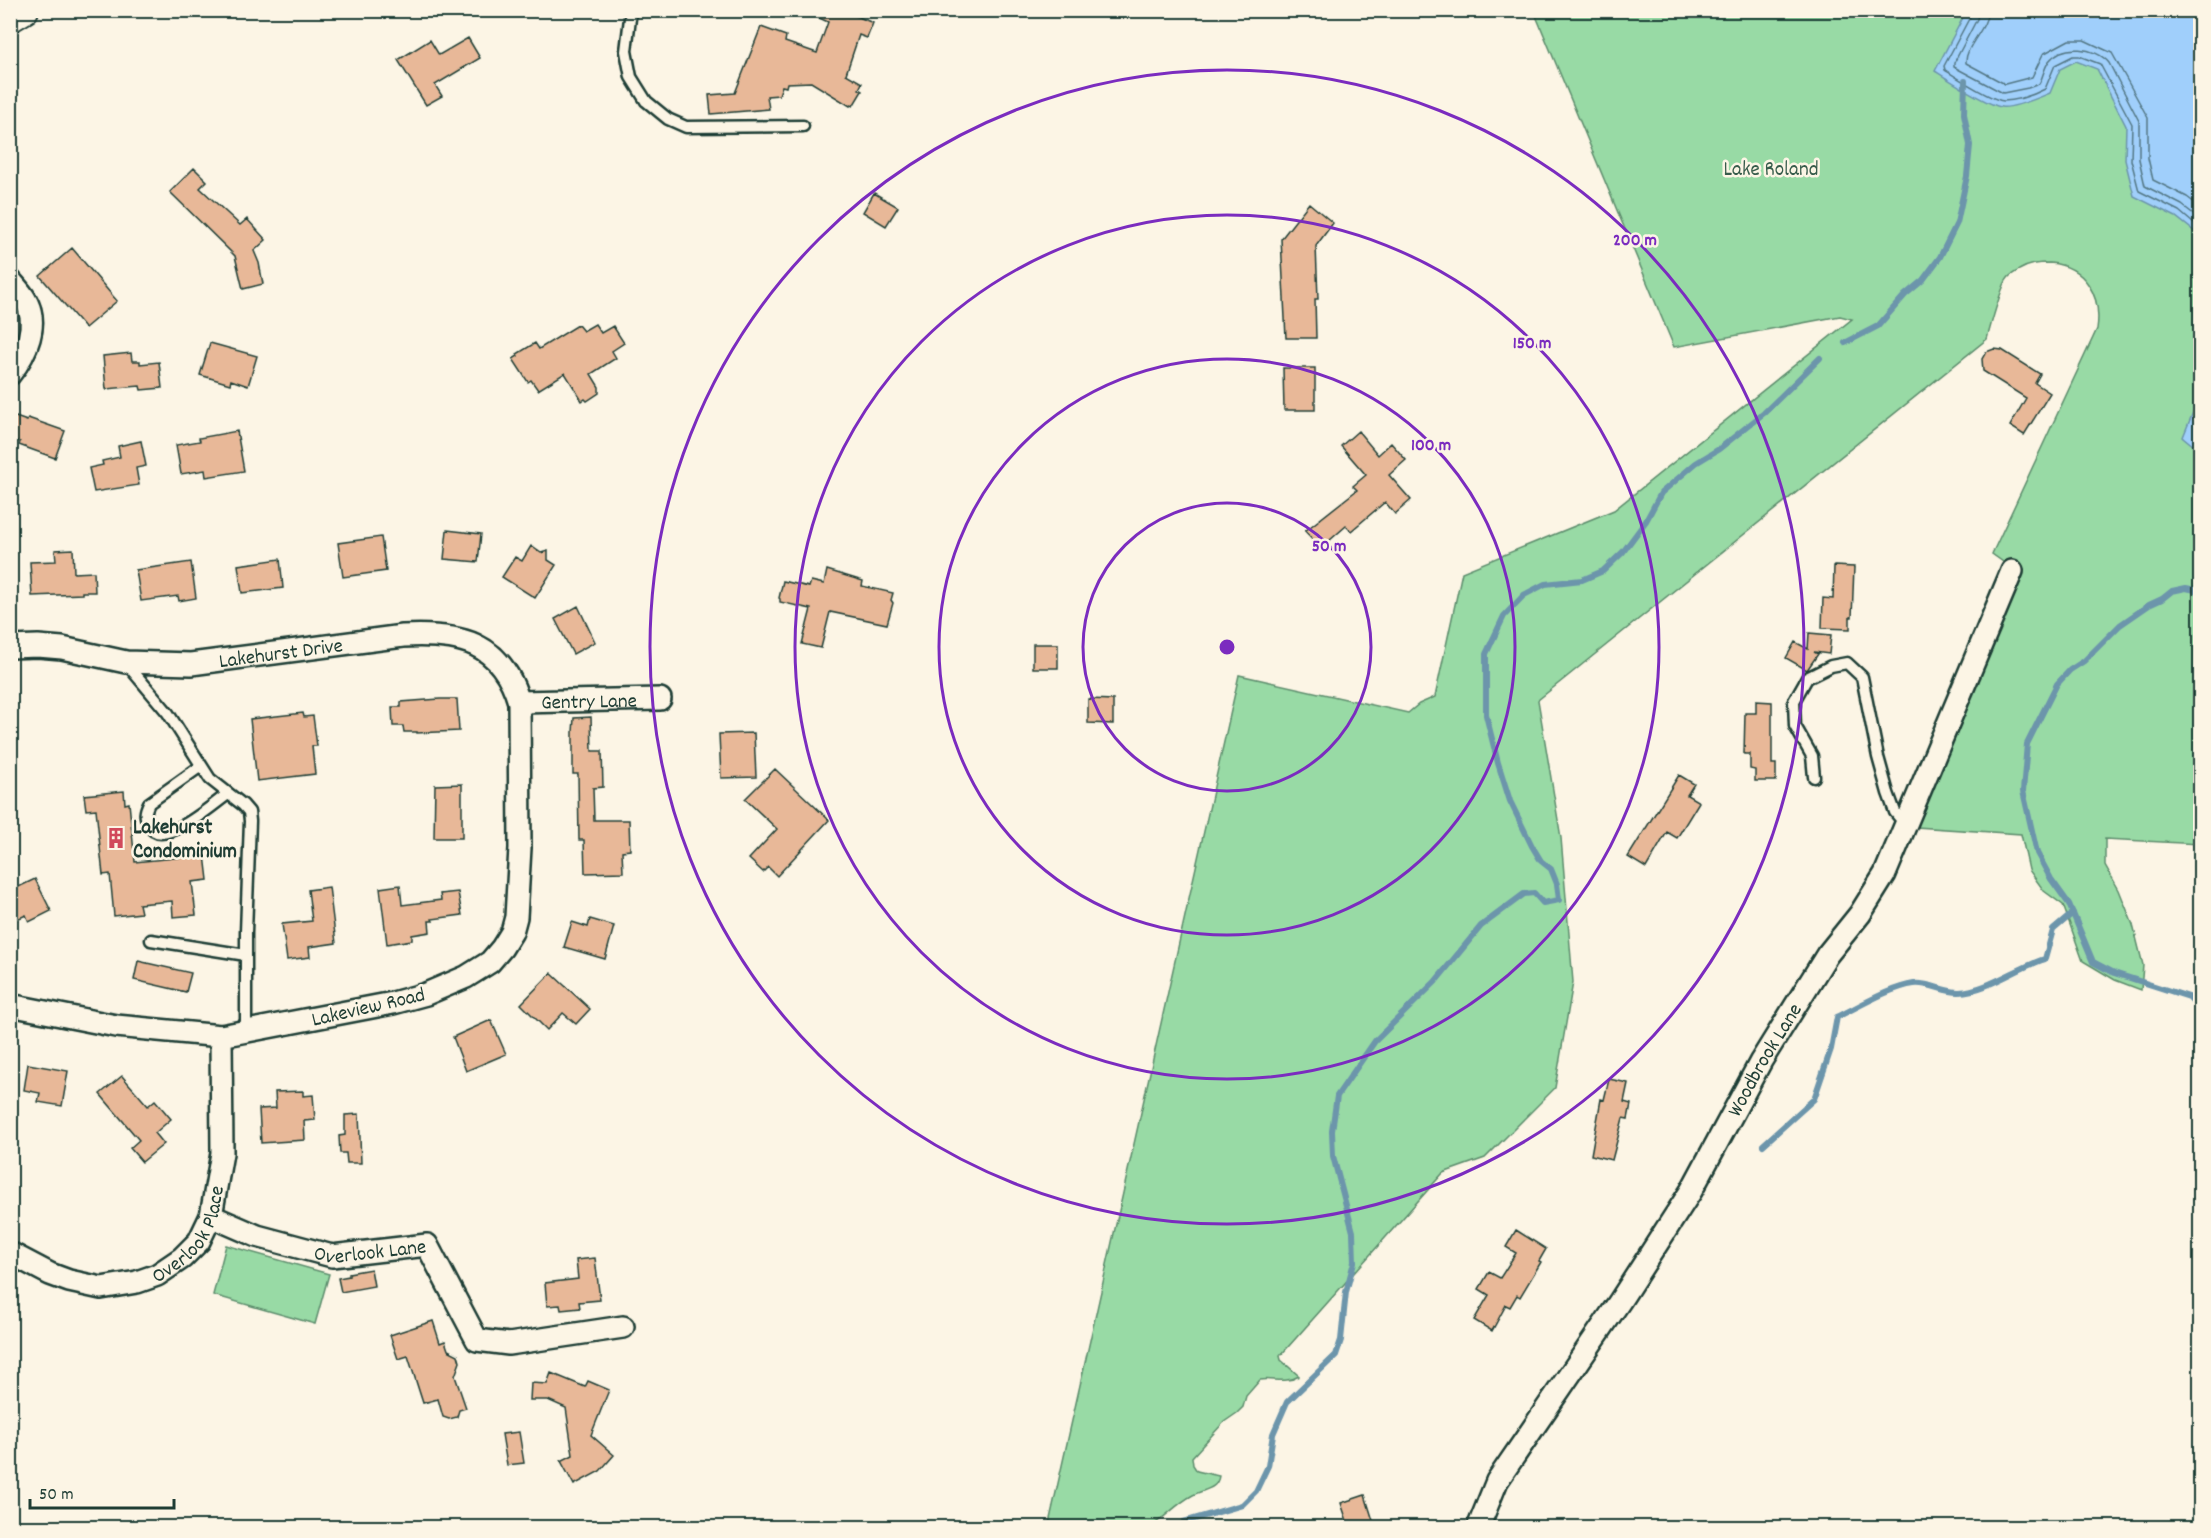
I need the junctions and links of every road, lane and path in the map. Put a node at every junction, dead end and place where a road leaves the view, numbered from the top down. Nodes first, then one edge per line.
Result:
1 (25, 10) edge
2 (631, 10) edge
3 (10, 19) edge
4 (803, 126) dead end
5 (10, 280) edge
6 (10, 374) edge
7 (2012, 571) dead end
8 (10, 647) edge
9 (126, 662) junction
10 (660, 699) dead end
11 (519, 702) junction
12 (201, 766) junction
13 (1814, 777) dead end
14 (228, 794) junction
15 (1905, 824) junction
16 (151, 940) dead end
17 (246, 955) junction
18 (10, 1005) edge
19 (246, 1032) junction
20 (221, 1036) junction
21 (211, 1216) junction
22 (10, 1253) edge
23 (623, 1327) dead end
24 (1478, 1527) edge

1 - 3 street
2 - 4 lane
5 - 6 street
7 - 15 street, Woodbrook Lane
8 - 9 street, Lakehurst Drive
9 - 11 street, Lakehurst Drive
9 - 12 lane
10 - 11 street, Gentry Lane
11 - 19 street, Lakeview Road
12 - 14 lane
12 - 14 lane
13 - 15 lane
14 - 17 lane
15 - 24 street, Woodbrook Lane
16 - 17 lane
17 - 19 lane
18 - 20 street, Lakeview Road
19 - 20 street, Lakeview Road
20 - 21 street, Overlook Place
21 - 22 street, Overlook Place
21 - 23 street, Overlook Lane

